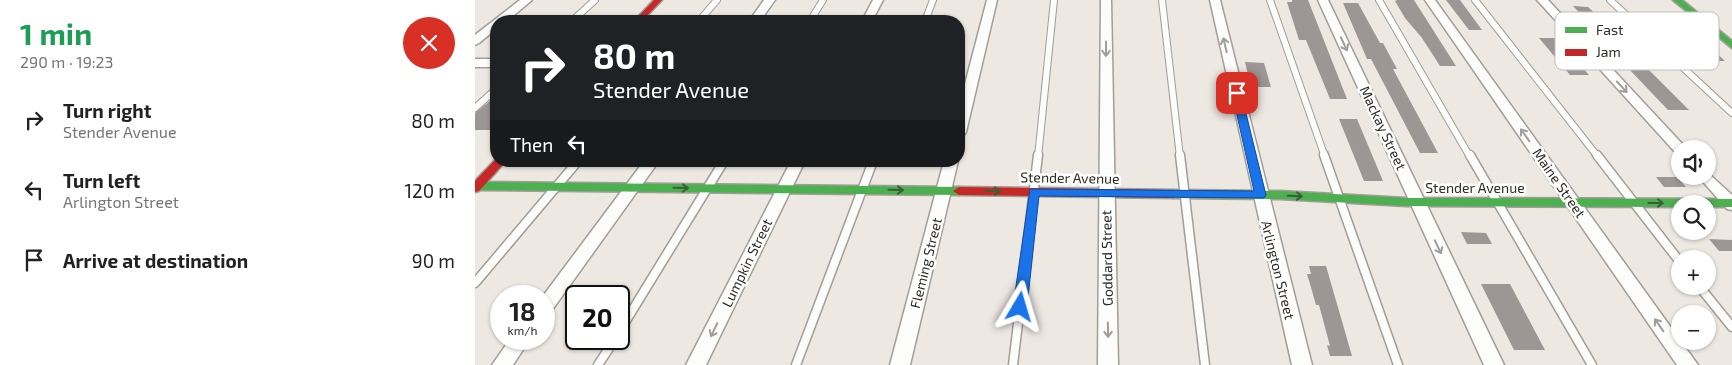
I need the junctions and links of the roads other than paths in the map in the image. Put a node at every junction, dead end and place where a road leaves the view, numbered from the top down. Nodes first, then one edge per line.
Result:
1 (527, 0) edge
2 (595, 0) edge
3 (659, 0) edge
4 (717, 0) edge
5 (770, 0) edge
6 (823, 0) edge
7 (878, 0) edge
8 (933, 0) edge
9 (992, 0) edge
10 (1054, 0) edge
11 (1107, 0) edge
12 (1162, 0) edge
13 (1215, 0) edge
14 (1270, 0) edge
15 (1323, 0) edge
16 (1379, 0) edge
17 (1430, 0) edge
18 (1475, 0) edge
19 (1542, 0) edge
20 (1610, 0) edge
21 (1677, 0) edge
22 (1623, 12) edge
23 (1692, 12) edge
24 (1555, 14) edge
25 (508, 15) edge
26 (579, 15) edge
27 (644, 15) edge
28 (704, 15) edge
29 (759, 15) edge
30 (814, 15) edge
31 (870, 15) edge
32 (927, 15) edge
33 (490, 29) edge
34 (1719, 34) edge
35 (475, 41) edge
36 (1732, 45) edge
37 (475, 63) edge
38 (490, 63) edge
39 (1607, 70) edge
40 (1686, 70) edge
41 (490, 95) edge
42 (475, 108) edge
43 (965, 108) edge
44 (1732, 113) edge
45 (1672, 140) edge
46 (495, 167) edge
47 (573, 167) edge
48 (648, 167) edge
49 (720, 167) edge
50 (795, 167) edge
51 (871, 167) edge
52 (950, 167) edge
53 (1713, 185) edge
54 (557, 186) junction
55 (476, 187) edge
56 (633, 187) junction
57 (708, 188) junction
58 (784, 189) junction
59 (862, 190) junction
60 (944, 191) junction
61 (1034, 192) junction
62 (1106, 193) junction
63 (1184, 194) junction
64 (1260, 195) junction
65 (1339, 198) junction
66 (1417, 202) junction
67 (1497, 203) junction
68 (1573, 203) junction
69 (1633, 203) junction
70 (1731, 204) edge
71 (1671, 251) edge
72 (475, 283) edge
73 (555, 293) edge
74 (1706, 295) edge
75 (630, 314) edge
76 (1732, 327) edge
77 (513, 350) edge
78 (608, 350) edge
79 (502, 365) edge
80 (598, 365) edge
81 (696, 365) edge
82 (796, 365) edge
83 (900, 365) edge
84 (1013, 365) edge
85 (1108, 365) edge
86 (1205, 365) edge
87 (1302, 365) edge
88 (1398, 365) edge
89 (1494, 365) edge
90 (1593, 365) edge
91 (1687, 365) edge

1 - 25 street
2 - 26 lane
3 - 27 street
4 - 28 lane
5 - 29 street
6 - 30 lane
7 - 31 street
8 - 32 lane
9 - 43 street
10 - 61 lane
11 -> 62 street, Goddard Street
12 - 63 lane
64 -> 13 street, Arlington Street
14 - 65 lane
15 -> 66 street, Mackay Street
16 - 67 lane
68 -> 17 street, Maine Street
18 - 69 lane
19 -> 24 street
20 - 22 lane
21 - 23 street
33 - 35 street
34 - 36 street
37 - 38 street
39 -> 45 street
40 - 44 lane
41 - 42 lane
46 - 55 street
47 - 54 lane
48 - 56 street
49 - 57 lane
50 - 58 street, Lumpkin Street
51 - 59 lane
52 - 60 street, Fleming Street
53 - 70 street
54 - 55 street, Stender Avenue
54 - 56 street, Stender Avenue
54 - 72 lane
56 -> 57 street, Stender Avenue
56 - 73 street
57 - 58 street, Stender Avenue
57 - 75 lane
58 - 59 street, Stender Avenue
58 -> 81 street, Lumpkin Street
59 -> 60 street, Stender Avenue
59 - 82 lane
60 -> 61 street, Stender Avenue
60 - 83 street, Fleming Street
61 - 62 street, Stender Avenue
61 - 84 lane
62 - 63 street, Stender Avenue
62 -> 85 street, Goddard Street
63 - 64 street, Stender Avenue
63 - 86 lane
64 -> 65 street, Stender Avenue
64 - 87 street, Arlington Street
65 - 66 street, Stender Avenue
65 - 88 lane
66 - 67 street, Stender Avenue
66 -> 89 street, Mackay Street
67 - 68 street, Stender Avenue
67 - 90 lane
68 - 69 street, Stender Avenue
91 -> 68 street, Maine Street
69 -> 70 street, Stender Avenue
69 - 71 lane
74 - 76 lane
77 - 79 street
78 - 80 lane

